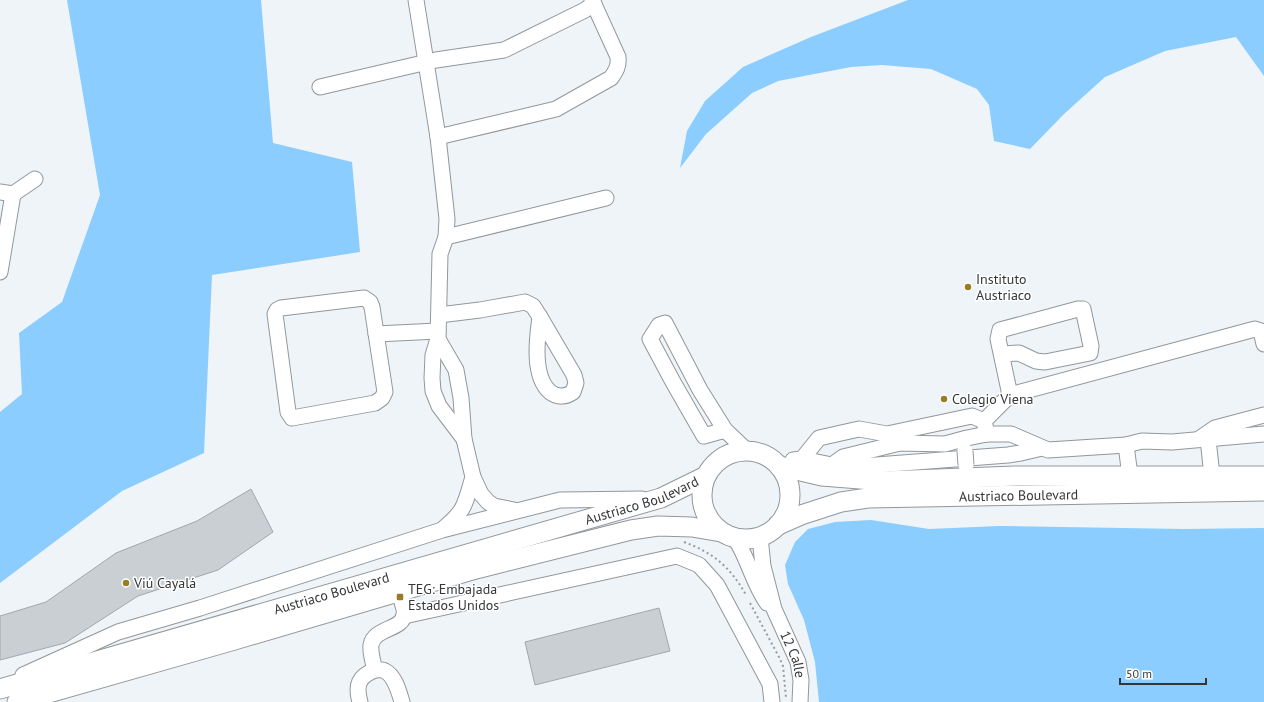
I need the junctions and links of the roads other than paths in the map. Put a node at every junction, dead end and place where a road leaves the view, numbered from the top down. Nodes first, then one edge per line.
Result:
1 (416, 0) edge
2 (593, 2) edge
3 (426, 62) junction
4 (320, 87) dead end
5 (438, 137) junction
6 (35, 180) dead end
7 (6, 193) edge
8 (606, 198) dead end
9 (446, 237) junction
10 (2, 252) edge
11 (0, 272) edge
12 (439, 315) junction
13 (540, 317) junction
14 (376, 334) junction
15 (438, 335) junction
16 (1264, 344) edge
17 (1002, 354) junction
18 (1010, 395) junction
19 (1264, 415) edge
20 (986, 428) junction
21 (725, 430) junction
22 (1264, 434) edge
23 (464, 440) junction
24 (1203, 440) junction
25 (1126, 445) junction
26 (1042, 448) junction
27 (746, 450) junction
28 (966, 451) junction
29 (802, 459) junction
30 (777, 463) junction
31 (832, 465) junction
32 (706, 476) junction
33 (1015, 476) junction
34 (1130, 476) junction
35 (1212, 476) junction
36 (1264, 476) edge
37 (473, 477) junction
38 (1264, 491) edge
39 (661, 498) junction
40 (515, 511) junction
41 (778, 525) junction
42 (442, 530) junction
43 (728, 535) junction
44 (760, 537) junction
45 (774, 609) junction
46 (375, 670) junction
47 (0, 687) edge
48 (17, 702) edge
49 (360, 702) edge
50 (402, 702) edge
51 (786, 702) edge

1 - 3 street
2 - 3 street
2 - 5 street
3 - 4 street
3 - 5 street
5 - 9 street
6 - 7 street
7 - 10 street
8 - 9 street
9 - 12 street
10 - 11 street
12 - 13 street
12 - 15 street
13 - 13 street
14 - 14 street
14 - 15 street
15 - 23 street
15 - 23 street
16 - 18 street
17 - 17 street
17 - 18 street
18 - 20 street
19 - 24 street
20 - 26 street
20 - 28 street
20 - 29 street
21 - 21 street
21 - 27 street
22 - 24 street
23 - 37 street
24 - 25 street
24 - 35 street
25 - 26 street
25 - 34 street
26 - 31 street
27 - 30 main road
27 - 32 main road
28 - 31 street
28 - 33 street
29 - 30 street
29 - 31 street
30 - 33 main road, Austriaco Boulevard
30 - 41 main road
32 - 39 main road, Austriaco Boulevard
32 - 43 main road
33 - 34 main road, Austriaco Boulevard
34 - 35 main road, Austriaco Boulevard
35 - 36 main road, Austriaco Boulevard
37 - 40 street
37 - 42 street
38 - 41 main road, Austriaco Boulevard
39 - 40 street
39 - 47 main road, Austriaco Boulevard
40 - 42 street
41 - 44 main road
42 - 47 street
43 - 44 main road
43 - 45 street, 12 Calle
43 - 48 main road, Austriaco Boulevard
44 - 45 street, 12 Calle
45 - 51 street, 12 Calle
46 - 49 street
46 - 50 street
46 - 51 street

